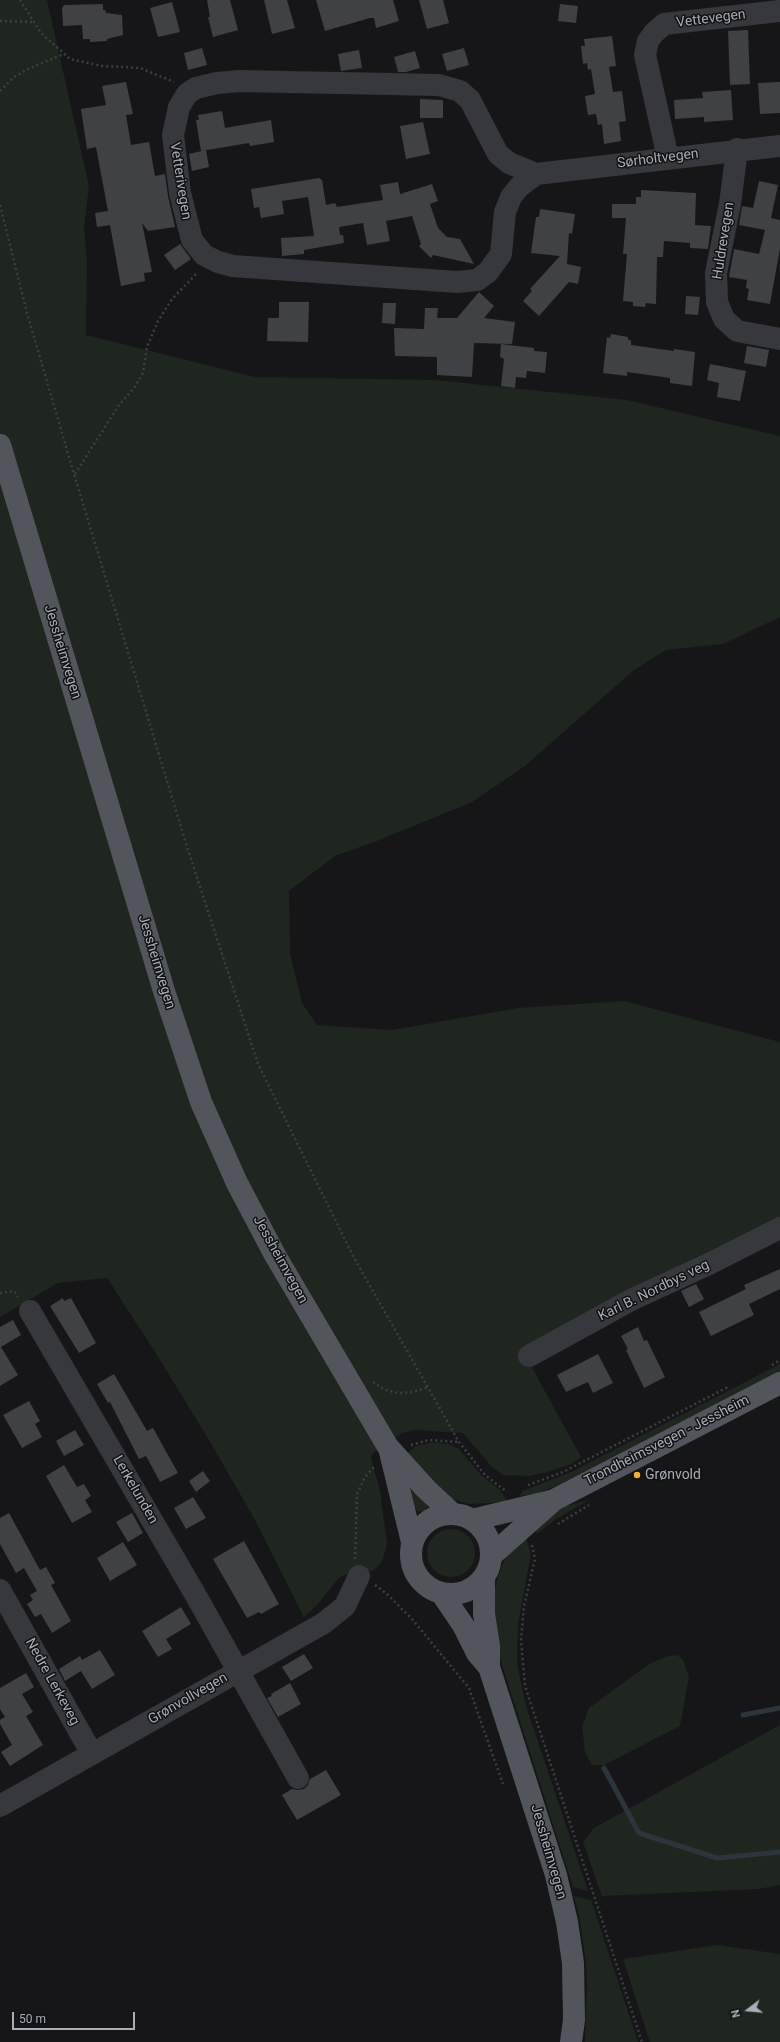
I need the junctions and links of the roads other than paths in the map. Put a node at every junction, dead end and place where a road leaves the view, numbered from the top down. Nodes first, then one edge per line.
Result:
1 (780, 11) edge
2 (780, 146) edge
3 (737, 149) junction
4 (668, 158) junction
5 (536, 174) junction
6 (780, 340) edge
7 (0, 445) edge
8 (780, 1228) edge
9 (30, 1311) dead end
10 (529, 1356) dead end
11 (773, 1375) edge
12 (391, 1452) junction
13 (554, 1500) junction
14 (462, 1517) junction
15 (412, 1542) junction
16 (492, 1555) junction
17 (359, 1576) road end
18 (484, 1578) junction
19 (0, 1590) edge
20 (442, 1594) junction
21 (6, 1613) edge
22 (489, 1667) junction
23 (237, 1671) junction
24 (92, 1754) junction
25 (298, 1778) dead end
26 (0, 1806) edge
27 (572, 2042) edge

1 - 4 street, Vettevegen
2 - 3 street, Sørholtvegen
3 - 4 street, Sørholtvegen
3 - 6 street, Huldrevegen
4 - 5 street, Sørholtvegen
5 - 5 street, Vetterivegen
7 - 12 main road, Jessheimvegen
8 - 10 street, Karl B. Nordbys veg
9 - 23 street, Lerkelunden
11 - 13 main road, Trondheimsvegen - Jessheim
12 - 14 main road, Jessheimvegen
12 - 15 main road, Jessheimvegen
13 - 14 main road, Trondheimsvegen - Jessheim
13 - 16 main road, Trondheimsvegen - Jessheim
14 - 15 main road
14 - 16 main road
15 - 20 main road
16 - 18 main road
17 - 23 street, Grønvollvegen
18 - 20 main road
18 - 22 main road, Jessheimvegen
19 - 21 street, Nedre Lerkeveg
20 - 22 main road, Jessheimvegen
21 - 24 street, Nedre Lerkeveg
22 - 27 main road, Jessheimvegen
23 - 24 street, Grønvollvegen
23 - 25 street, Lerkelunden
24 - 26 street, Grønvollvegen

